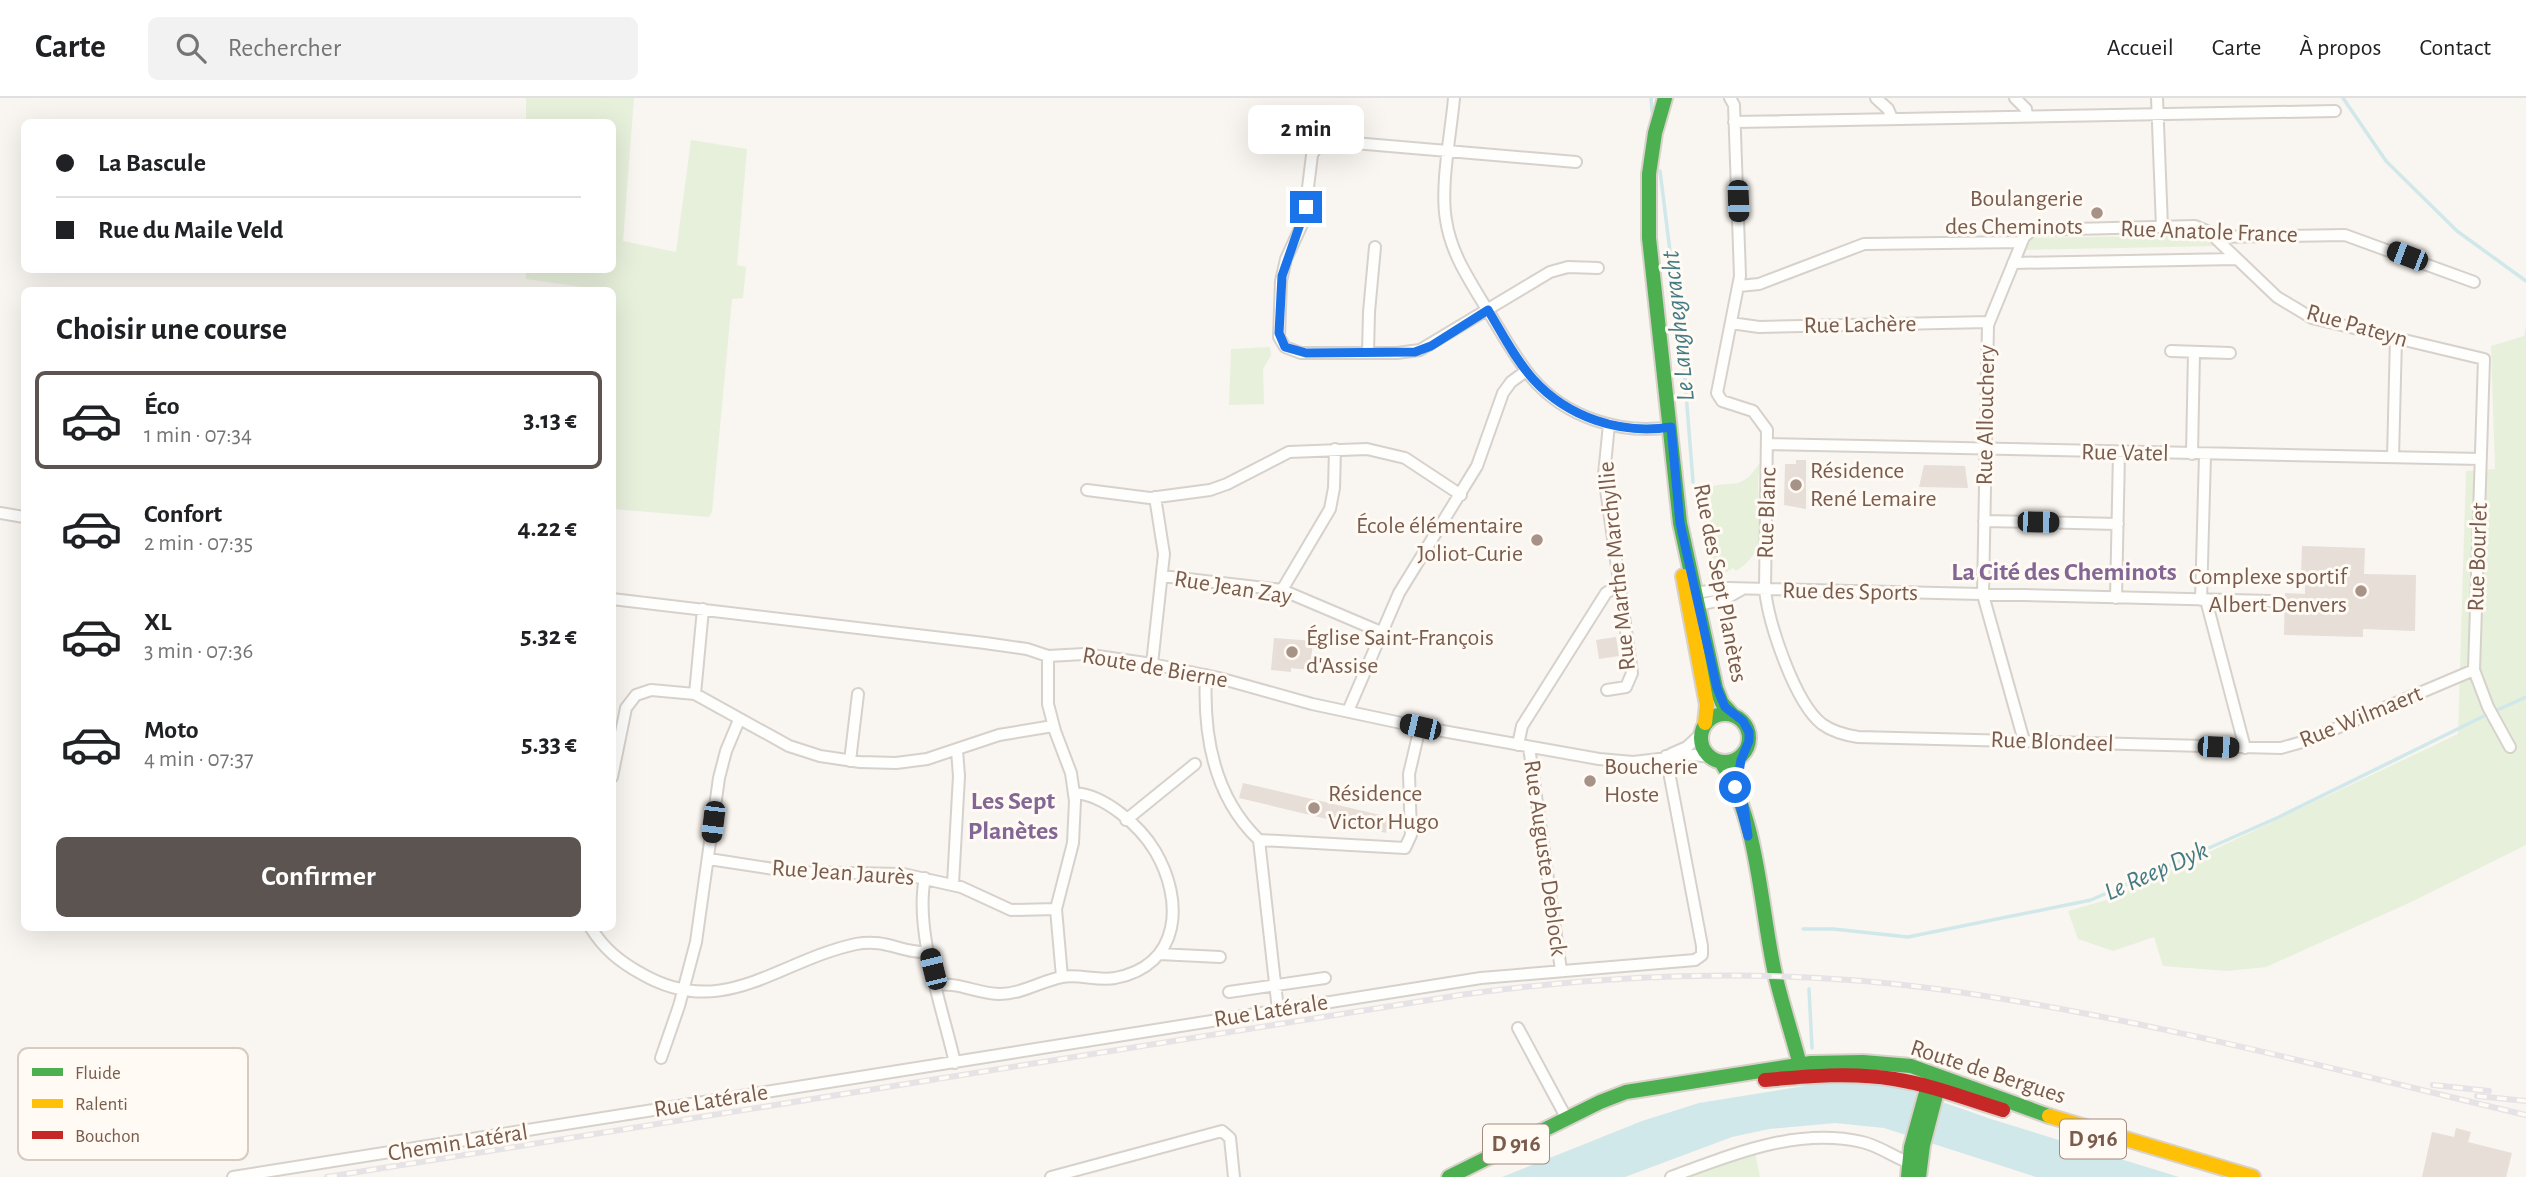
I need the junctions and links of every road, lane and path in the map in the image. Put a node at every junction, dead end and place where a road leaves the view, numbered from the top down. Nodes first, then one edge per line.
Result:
1 (1454, 98) edge
2 (1665, 98) edge
3 (1730, 98) edge
4 (1876, 98) edge
5 (2015, 98) edge
6 (2157, 98) edge
7 (2305, 98) edge
8 (2335, 111) dead end
9 (2306, 112) junction
10 (2159, 113) junction
11 (2027, 116) junction
12 (1892, 118) junction
13 (1734, 122) junction
14 (1449, 151) junction
15 (1576, 162) dead end
16 (2162, 227) junction
17 (2214, 237) junction
18 (2022, 242) junction
19 (1375, 247) dead end
20 (2235, 259) junction
21 (2013, 263) junction
22 (1598, 268) dead end
23 (2474, 282) dead end
24 (1739, 286) junction
25 (1488, 310) junction
26 (1989, 322) junction
27 (1731, 323) junction
28 (2396, 338) junction
29 (2171, 351) dead end
30 (2194, 352) junction
31 (1368, 353) junction
32 (2230, 353) dead end
33 (2484, 359) joint
34 (1526, 371) junction
35 (1609, 424) junction
36 (1666, 428) junction
37 (1769, 444) junction
38 (1335, 449) junction
39 (1986, 450) junction
40 (2119, 453) junction
41 (2192, 454) junction
42 (2205, 455) junction
43 (2393, 457) junction
44 (2481, 459) junction
45 (1087, 490) dead end
46 (1461, 495) junction
47 (1155, 497) junction
48 (0, 513) edge
49 (21, 516) edge
50 (1984, 521) junction
51 (2118, 524) junction
52 (1162, 576) junction
53 (1619, 585) junction
54 (1282, 590) junction
55 (1765, 590) junction
56 (1983, 595) junction
57 (2116, 598) junction
58 (616, 599) edge
59 (1691, 600) junction
60 (2204, 600) junction
61 (2271, 601) dead end
62 (703, 609) junction
63 (1381, 632) junction
64 (1048, 656) junction
65 (1152, 664) junction
66 (2474, 670) junction
67 (1206, 675) junction
68 (1607, 690) dead end
69 (695, 694) junction
70 (858, 694) dead end
71 (1348, 711) junction
72 (1732, 714) junction
73 (739, 720) junction
74 (1053, 726) junction
75 (1420, 727) junction
76 (1703, 729) junction
77 (1858, 737) joint
78 (2025, 741) junction
79 (1523, 746) junction
80 (2510, 747) dead end
81 (2245, 748) junction
82 (957, 750) junction
83 (1743, 755) junction
84 (616, 757) edge
85 (1666, 757) junction
86 (1716, 759) junction
87 (850, 761) junction
88 (1195, 764) dead end
89 (1075, 793) junction
90 (1126, 820) junction
91 (1748, 836) junction
92 (1259, 840) junction
93 (709, 859) junction
94 (925, 878) junction
95 (953, 884) junction
96 (1056, 909) junction
97 (594, 931) edge
98 (929, 952) junction
99 (1159, 954) junction
100 (1220, 957) dead end
101 (1561, 970) junction
102 (1062, 977) junction
103 (1325, 978) dead end
104 (937, 985) junction
105 (1275, 985) junction
106 (684, 989) junction
107 (1229, 992) dead end
108 (1278, 1010) junction
109 (1518, 1028) dead end
110 (661, 1058) dead end
111 (956, 1063) junction
112 (1797, 1071) junction
113 (1933, 1087) junction
114 (640, 1111) joint
115 (1567, 1119) junction
116 (1916, 1173) edge
117 (233, 1177) edge
118 (1051, 1177) edge
119 (1234, 1177) edge
120 (1449, 1177) edge
121 (1671, 1177) edge
122 (2252, 1177) edge

1 - 14 street
2 - 36 street, Rue des Sept Planètes
3 - 13 street
4 - 12 street
5 - 11 street
6 - 10 street
7 - 9 street
8 - 9 street
9 - 10 street
10 - 11 street
10 - 16 street
11 - 12 street
12 - 13 street
13 - 24 street
14 - 15 street
14 - 25 street
14 - 31 street
16 - 17 street, Rue Anatole France
16 - 18 street, Rue Anatole France
17 - 20 street, Rue Pateyn
17 - 23 street, Rue Anatole France
18 - 21 street, Rue Allouchery
18 - 24 street, Rue Anatole France
19 - 31 street
20 - 21 street, Rue Anatole France
20 - 28 street, Rue Pateyn
21 - 26 street, Rue Allouchery
22 - 25 street
24 - 27 street
25 - 31 street
25 - 34 street
26 - 27 street, Rue Lachère
26 - 39 street, Rue Allouchery
27 - 37 street, Rue Blanc
28 - 33 street, Rue Pateyn
28 - 43 street
29 - 30 street
30 - 32 street
30 - 41 street
33 - 44 street, Rue Bourlet
34 - 35 street
34 - 46 street
35 - 36 street
35 - 53 street, Rue Marthe Marchyllie
36 - 59 street, Rue des Sept Planètes
37 - 39 street, Rue Vatel
37 - 55 street, Rue Blanc
38 - 46 street
38 - 47 street
38 - 54 street
39 - 40 street, Rue Vatel
39 - 50 street, Rue Allouchery
40 - 41 street, Rue Vatel
40 - 51 street
41 - 42 street, Rue Vatel
42 - 43 street, Rue Vatel
42 - 60 street
43 - 44 street, Rue Vatel
44 - 66 street, Rue Bourlet
45 - 47 street
46 - 63 street
47 - 52 street
48 - 49 street
50 - 51 street
50 - 56 street, Rue Allouchery
51 - 57 street
52 - 54 street, Rue Jean Zay
52 - 65 street
53 - 68 street, Rue Marthe Marchyllie
53 - 79 street
54 - 63 street, Rue Jean Zay
55 - 56 street, Rue des Sports
55 - 59 street, Rue des Sports
55 - 77 street, Rue Blanc
56 - 57 street, Rue des Sports
56 - 78 street, Rue Allouchery
57 - 60 street, Rue des Sports
58 - 62 street, Route de Bierne
59 - 72 street, Rue des Sept Planètes
59 - 76 street, Rue des Sept Planètes
60 - 61 street, Rue des Sports
60 - 81 street
62 - 64 street, Route de Bierne
62 - 69 street
63 - 71 street
64 - 65 street, Route de Bierne
64 - 74 street
65 - 67 street, Route de Bierne
66 - 80 street, Rue Bourlet
66 - 81 street, Rue Wilmaert
67 - 71 street, Route de Bierne
67 - 92 street
69 - 73 street
69 - 84 street
70 - 87 street
71 - 75 street, Route de Bierne
72 - 76 street
72 - 83 street
73 - 87 street
73 - 93 street
74 - 82 street
74 - 89 street
75 - 79 street, Route de Bierne
75 - 92 street
76 - 85 street, Route de Bierne
76 - 86 street
77 - 78 street, Rue Blondeel
78 - 81 street, Rue Blondeel
79 - 85 street, Route de Bierne
79 - 101 street, Rue Auguste Deblock
82 - 87 street
82 - 95 street
83 - 86 street
83 - 91 street
85 - 86 street, Route de Bierne
85 - 101 street, Rue Latérale
86 - 91 street
88 - 90 street
89 - 90 street
89 - 96 street
90 - 99 street
91 - 112 street
92 - 105 street
93 - 94 street, Rue Jean Jaurès
93 - 106 street
94 - 95 street, Rue Jean Jaurès
94 - 98 street
95 - 96 street, Rue Jean Jaurès
96 - 102 street
97 - 106 street
98 - 104 street
98 - 106 street
99 - 100 street
99 - 102 street
101 - 108 street, Rue Latérale
102 - 104 street
103 - 105 street
104 - 111 street
105 - 107 street
105 - 108 street
106 - 110 street
108 - 111 street, Rue Latérale
109 - 115 street
111 - 114 street, Rue Latérale
112 - 113 street, Route de Bergues / D 916
112 - 115 street, Route de Bergues / D 916
113 - 116 street
113 - 122 street, Route de Bergues / D 916
114 - 117 street, Chemin Latéral
115 - 120 street, Route de Bergues / D 916
116 - 121 street
118 - 119 street

